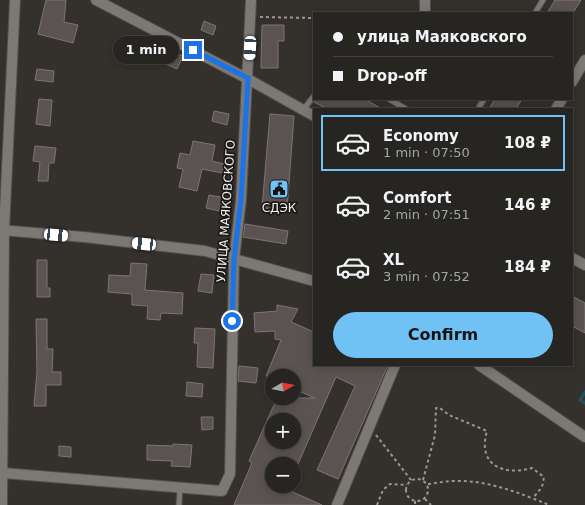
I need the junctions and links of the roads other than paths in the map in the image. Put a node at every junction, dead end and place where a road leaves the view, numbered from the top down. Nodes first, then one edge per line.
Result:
1 (15, 0) edge
2 (96, 0) edge
3 (251, 0) edge
4 (425, 0) edge
5 (543, 0) edge
6 (425, 12) edge
7 (536, 12) edge
8 (585, 60) edge
9 (248, 78) junction
10 (573, 80) edge
11 (313, 97) edge
12 (391, 100) edge
13 (404, 108) edge
14 (303, 110) junction
15 (313, 115) edge
16 (2, 230) edge
17 (573, 259) edge
18 (234, 260) junction
19 (585, 265) edge
20 (313, 281) edge
21 (395, 366) edge
22 (480, 366) edge
23 (585, 438) edge
24 (3, 472) junction
25 (180, 487) junction
26 (2, 505) edge
27 (179, 505) edge
28 (337, 505) edge

1 - 16 street
2 - 9 street
3 - 9 street, УЛИЦА МАЯКОВСКОГО
4 - 6 street
5 - 7 lane
8 - 10 street
9 - 14 street
9 - 18 street, УЛИЦА МАЯКОВСКОГО
11 - 14 lane
12 - 13 lane
14 - 15 street
16 - 18 street
16 - 24 street
17 - 19 street
18 - 20 street
18 - 25 street, УЛИЦА МАЯКОВСКОГО
21 - 28 street
22 - 23 street
24 - 25 street, УЛИЦА МАЯКОВСКОГО
24 - 26 street
25 - 27 lane

